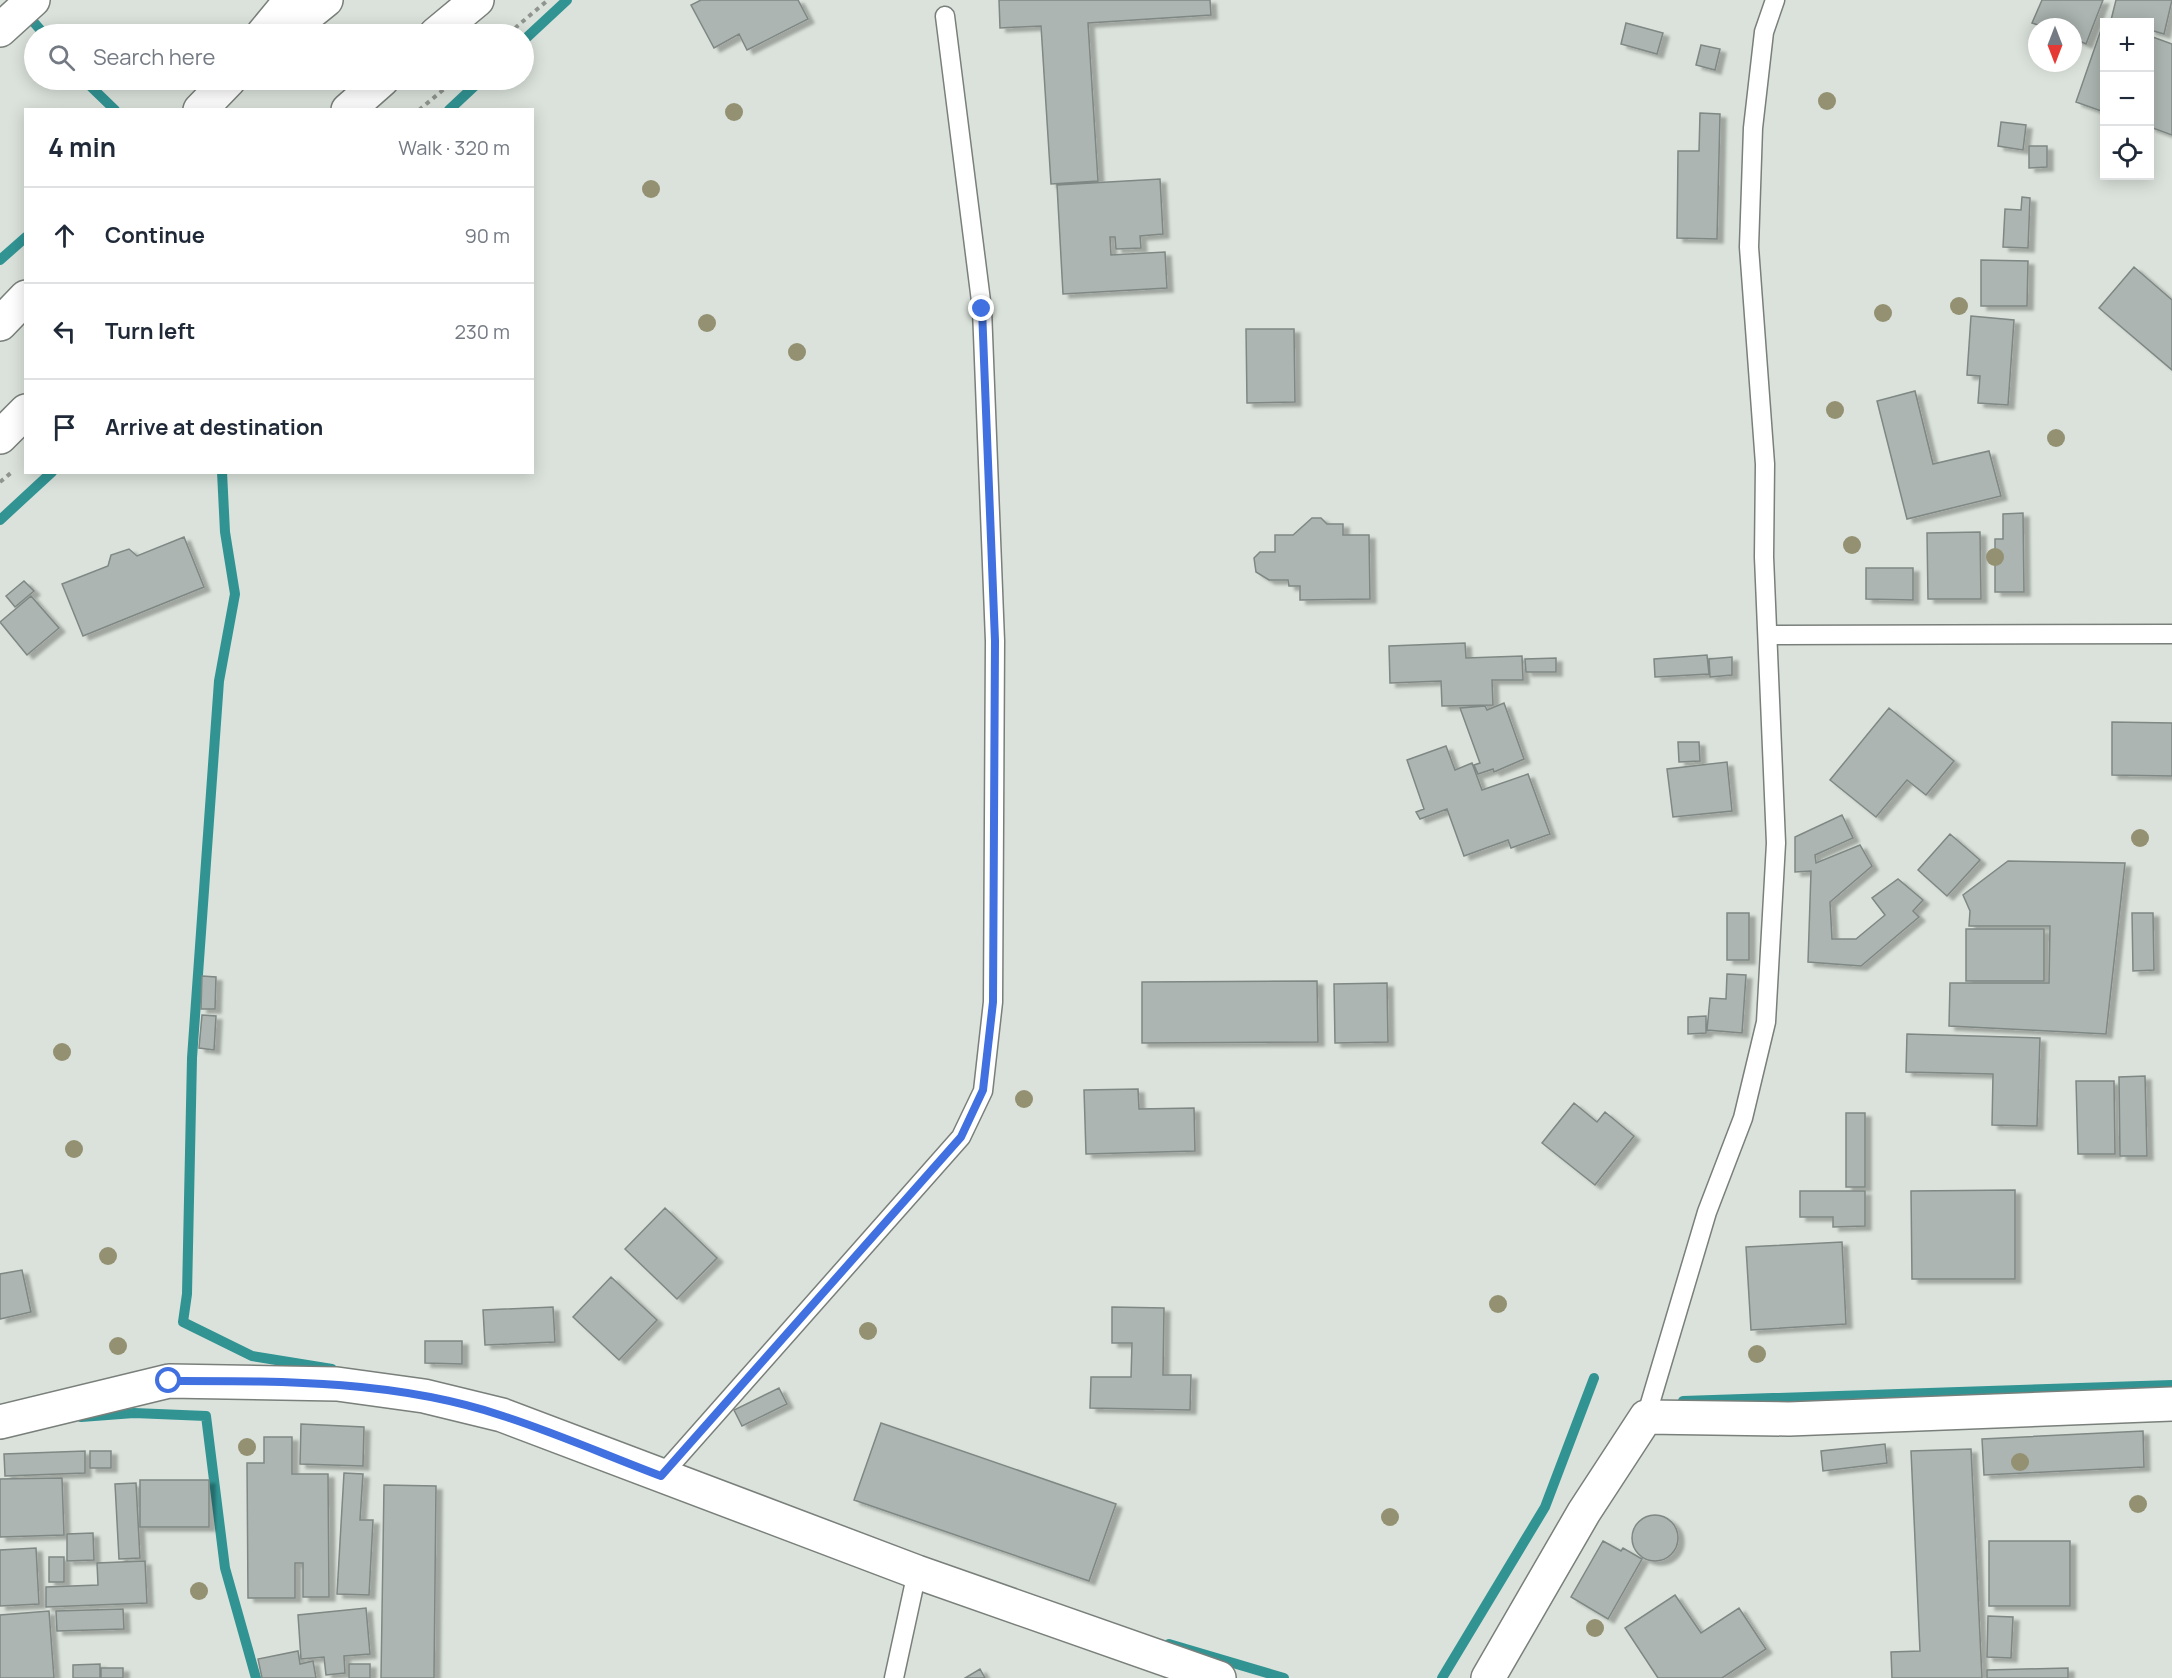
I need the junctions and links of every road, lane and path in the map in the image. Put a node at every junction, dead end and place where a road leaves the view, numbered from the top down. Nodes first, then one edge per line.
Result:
1 (33, 0) edge
2 (291, 0) edge
3 (326, 0) edge
4 (477, 0) edge
5 (548, 0) edge
6 (1775, 0) edge
7 (945, 16) dead end
8 (271, 24) edge
9 (296, 24) edge
10 (448, 24) edge
11 (519, 24) edge
12 (0, 30) edge
13 (219, 90) edge
14 (370, 90) edge
15 (442, 90) edge
16 (202, 108) edge
17 (350, 108) edge
18 (421, 108) edge
19 (24, 299) edge
20 (0, 324) edge
21 (24, 413) edge
22 (0, 437) edge
23 (2172, 634) edge
24 (1767, 635) junction
25 (2172, 1404) edge
26 (1646, 1417) junction
27 (0, 1422) edge
28 (661, 1476) junction
29 (917, 1572) junction
30 (894, 1678) edge
31 (1220, 1678) edge
32 (1488, 1678) edge

1 - 12 street
2 - 8 street
3 - 9 street
4 - 10 street
5 - 11 path
6 - 24 lane
7 - 28 lane
13 - 16 street
14 - 17 street
15 - 18 path
19 - 20 street
21 - 22 street
23 - 24 lane
24 - 26 lane
25 - 26 street
26 - 32 street
27 - 28 street
28 - 29 street
29 - 30 lane
29 - 31 street

